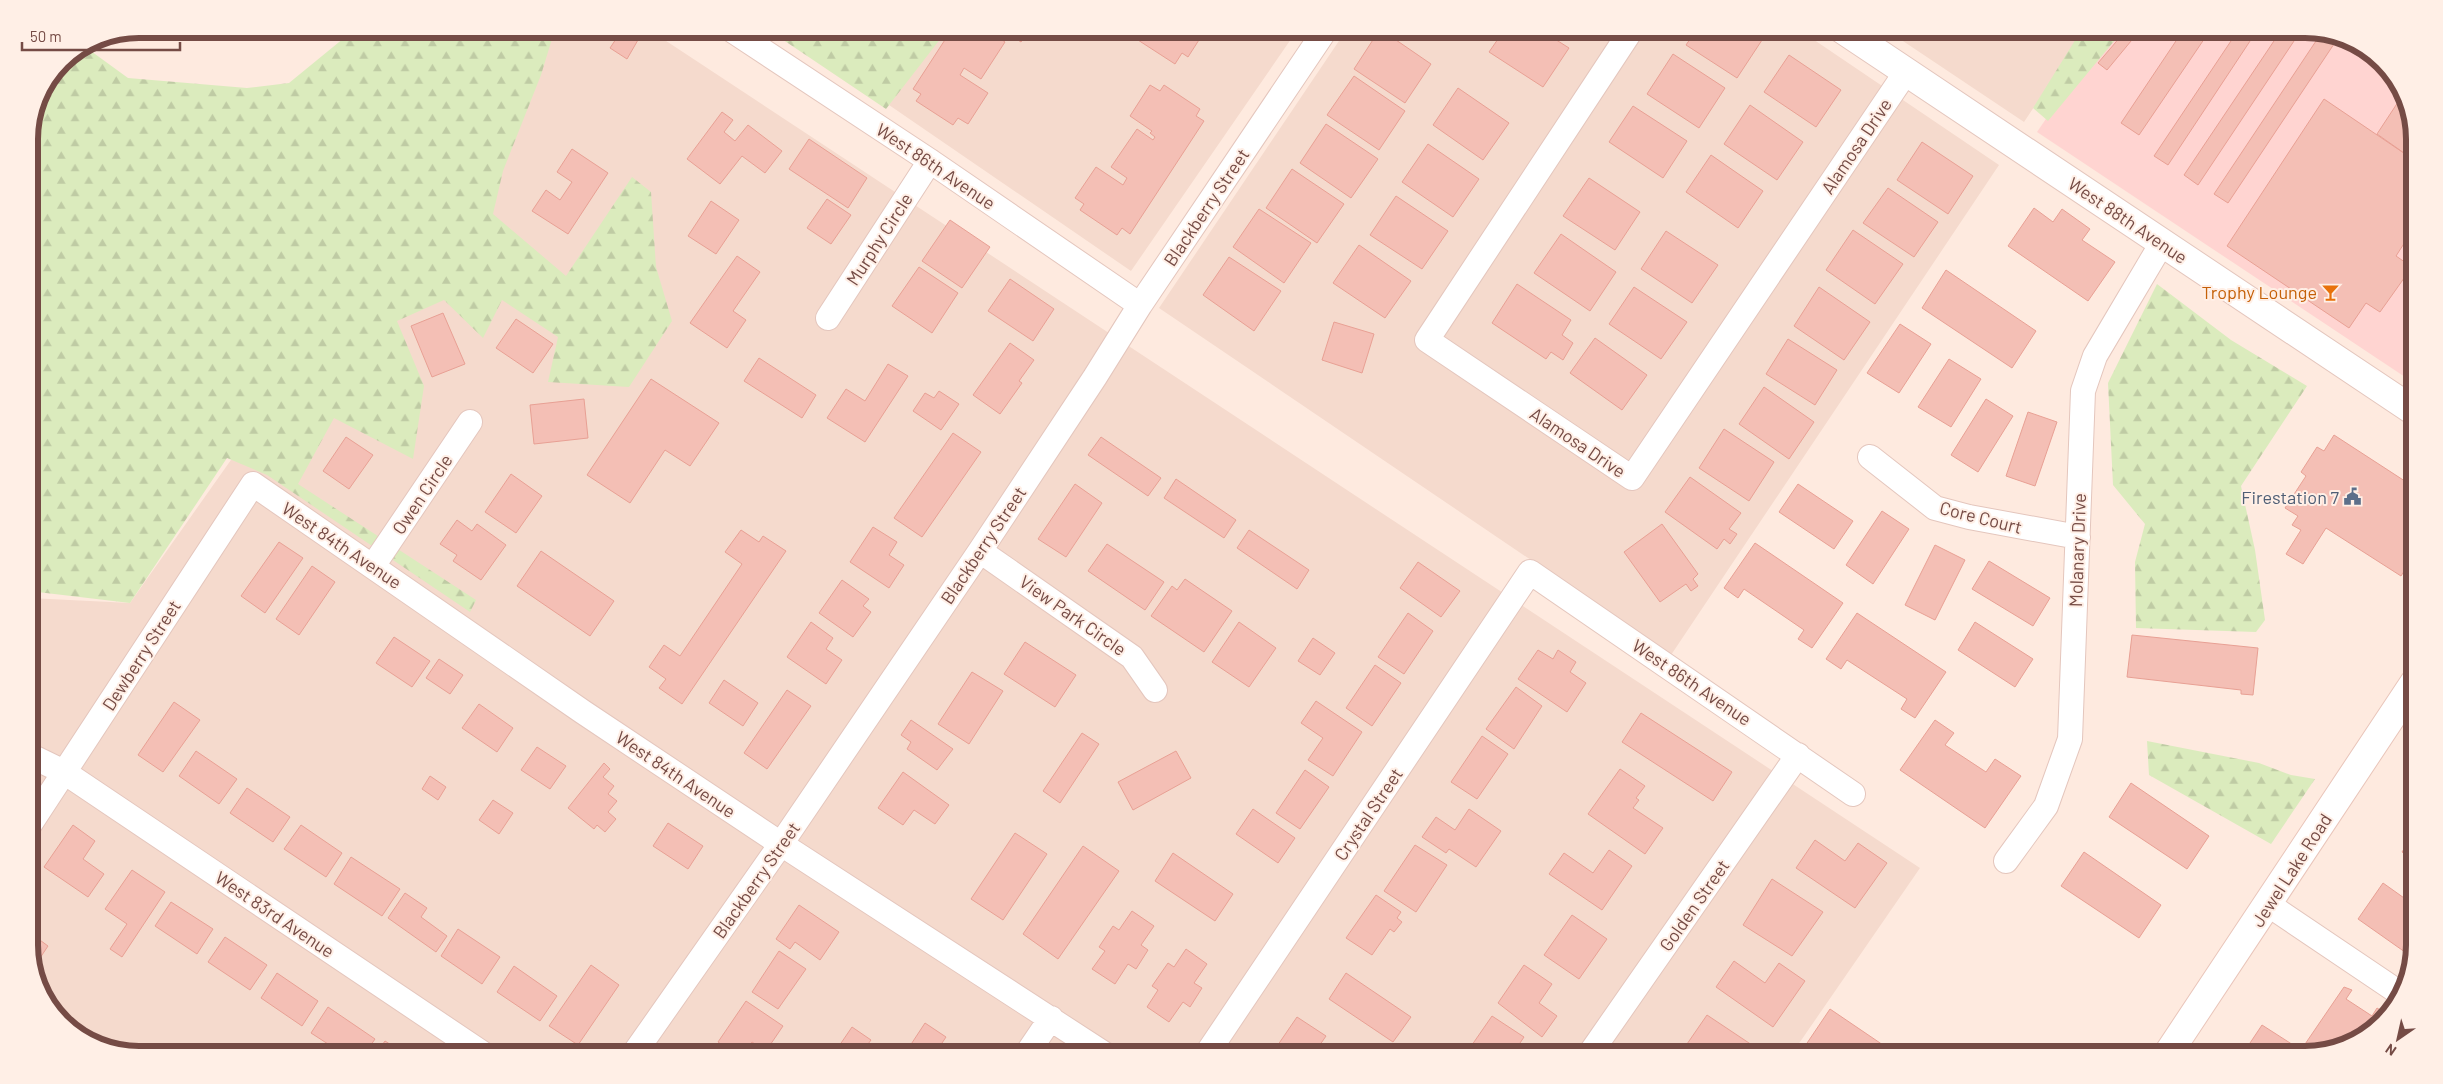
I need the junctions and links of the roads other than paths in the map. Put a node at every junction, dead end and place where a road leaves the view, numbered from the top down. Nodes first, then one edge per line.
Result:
1 (744, 38) edge
2 (1320, 38) edge
3 (1626, 38) edge
4 (1855, 38) edge
5 (1906, 72) junction
6 (930, 161) junction
7 (2162, 243) junction
8 (1140, 305) junction
9 (828, 318) dead end
10 (2405, 405) edge
11 (470, 422) dead end
12 (1870, 457) dead end
13 (252, 484) joint
14 (2078, 537) junction
15 (980, 551) junction
16 (373, 566) junction
17 (1530, 572) joint
18 (1155, 690) dead end
19 (2406, 697) edge
20 (1798, 755) junction
21 (38, 759) edge
22 (64, 772) junction
23 (1853, 794) dead end
24 (38, 812) edge
25 (781, 844) junction
26 (2006, 861) dead end
27 (2269, 905) junction
28 (2395, 990) edge
29 (1051, 1018) junction
30 (472, 1046) edge
31 (638, 1046) edge
32 (1032, 1046) edge
33 (1093, 1046) edge
34 (1212, 1046) edge
35 (1595, 1046) edge
36 (2173, 1046) edge

1 - 6 street, West 86th Avenue
2 - 8 street, Blackberry Street
3 - 5 street, Alamosa Drive
4 - 5 street, West 88th Avenue
5 - 7 street, West 88th Avenue
6 - 8 street, West 86th Avenue
6 - 9 street, Murphy Circle
7 - 10 street, West 88th Avenue
7 - 14 street, Molanary Drive
8 - 15 street, Blackberry Street
11 - 16 street, Owen Circle
12 - 14 street, Core Court
13 - 16 street, West 84th Avenue
13 - 22 street, Dewberry Street
14 - 26 street, Molanary Drive
15 - 18 street, View Park Circle
15 - 25 street, Blackberry Street
16 - 25 street, West 84th Avenue
17 - 20 street, West 86th Avenue
17 - 34 street, Crystal Street
19 - 27 street, Jewel Lake Road
20 - 23 street, West 86th Avenue
20 - 35 street, Golden Street
21 - 22 street, West 83rd Avenue
22 - 24 street, Dewberry Street
22 - 30 street, West 83rd Avenue
25 - 29 street, West 84th Avenue
25 - 31 street, Blackberry Street
27 - 28 street
27 - 36 street, Jewel Lake Road
29 - 32 street
29 - 33 street, West 84th Avenue

